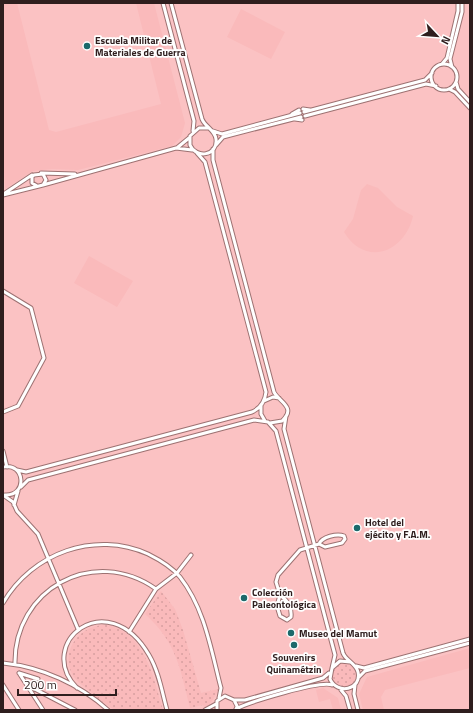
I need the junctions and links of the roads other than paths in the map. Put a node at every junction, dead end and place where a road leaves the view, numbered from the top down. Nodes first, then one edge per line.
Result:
1 (163, 3) edge
2 (171, 3) edge
3 (458, 3) edge
4 (462, 3) edge
5 (441, 64) junction
6 (452, 67) junction
7 (432, 73) junction
8 (457, 79) junction
9 (436, 86) junction
10 (445, 90) junction
11 (470, 102) edge
12 (470, 108) edge
13 (312, 112) junction
14 (291, 117) junction
15 (210, 129) junction
16 (191, 135) junction
17 (176, 148) junction
18 (214, 148) junction
19 (195, 152) junction
20 (40, 173) junction
21 (83, 173) junction
22 (34, 175) junction
23 (43, 185) junction
24 (37, 186) junction
25 (3, 195) edge
26 (3, 290) edge
27 (279, 398) junction
28 (262, 404) junction
29 (3, 412) edge
30 (286, 416) junction
31 (268, 422) junction
32 (3, 451) edge
33 (5, 467) edge
34 (17, 470) junction
35 (20, 488) junction
36 (3, 494) edge
37 (14, 505) junction
38 (319, 544) junction
39 (315, 545) junction
40 (307, 547) junction
41 (191, 555) dead end
42 (48, 558) junction
43 (177, 573) junction
44 (59, 583) junction
45 (156, 589) junction
46 (280, 595) junction
47 (3, 603) edge
48 (78, 629) junction
49 (129, 632) junction
50 (470, 639) edge
51 (470, 643) edge
52 (3, 663) edge
53 (351, 663) junction
54 (15, 665) junction
55 (331, 669) junction
56 (29, 676) junction
57 (69, 677) junction
58 (38, 679) dead end
59 (24, 681) junction
60 (66, 681) junction
61 (356, 682) junction
62 (3, 685) edge
63 (27, 685) junction
64 (336, 687) junction
65 (77, 688) junction
66 (221, 688) junction
67 (36, 690) junction
68 (32, 694) junction
69 (229, 696) junction
70 (219, 698) junction
71 (234, 700) junction
72 (216, 704) junction
73 (236, 709) edge
74 (19, 710) edge
75 (43, 710) edge
76 (75, 710) edge
77 (108, 710) edge
78 (167, 710) edge
79 (206, 710) edge
80 (217, 710) edge
81 (350, 710) edge
82 (358, 710) edge

1 - 16 street
2 - 15 street
3 - 5 street
4 - 6 street
5 - 6 street
5 - 7 street
6 - 8 street
7 - 9 street
7 - 13 street
8 - 10 street
8 - 11 street
9 - 10 street
9 - 13 street
10 - 12 street
13 - 13 street
14 - 14 street
14 - 15 street
14 - 18 street
15 - 16 street
15 - 18 street
16 - 17 street
16 - 19 street
17 - 19 street
17 - 21 street
18 - 19 street
18 - 27 street
19 - 28 street
20 - 21 street
20 - 22 street
20 - 23 street
21 - 23 street
22 - 24 street
22 - 25 street
23 - 24 street
24 - 25 street
26 - 29 street
27 - 28 street
27 - 30 street
28 - 31 street
28 - 34 street
30 - 31 street
30 - 39 street
31 - 35 street
31 - 40 street
32 - 33 street
33 - 34 street
34 - 35 street
35 - 36 street
35 - 37 street
36 - 37 street
37 - 42 street
38 - 38 street
38 - 39 street
39 - 40 street
39 - 53 street
40 - 46 street
40 - 55 street
41 - 43 street
42 - 43 street
42 - 44 street
42 - 47 street
43 - 45 street
43 - 66 street
44 - 45 street
44 - 48 street
44 - 54 street
45 - 49 street
46 - 46 street
48 - 49 street
48 - 57 street
49 - 78 street
50 - 53 street
51 - 61 street
52 - 54 street
53 - 55 street
53 - 61 street
54 - 60 street
55 - 64 street
55 - 71 street
56 - 58 street
56 - 59 street
56 - 59 street
57 - 60 street
57 - 65 street
59 - 63 street
60 - 65 street
61 - 64 street
61 - 82 street
62 - 74 street
63 - 67 street
63 - 68 street
64 - 73 street
64 - 81 street
65 - 77 street
66 - 69 street
66 - 70 street
67 - 68 street
67 - 76 street
68 - 75 street
69 - 70 street
69 - 71 street
70 - 72 street
71 - 73 street
72 - 79 street
72 - 80 street

